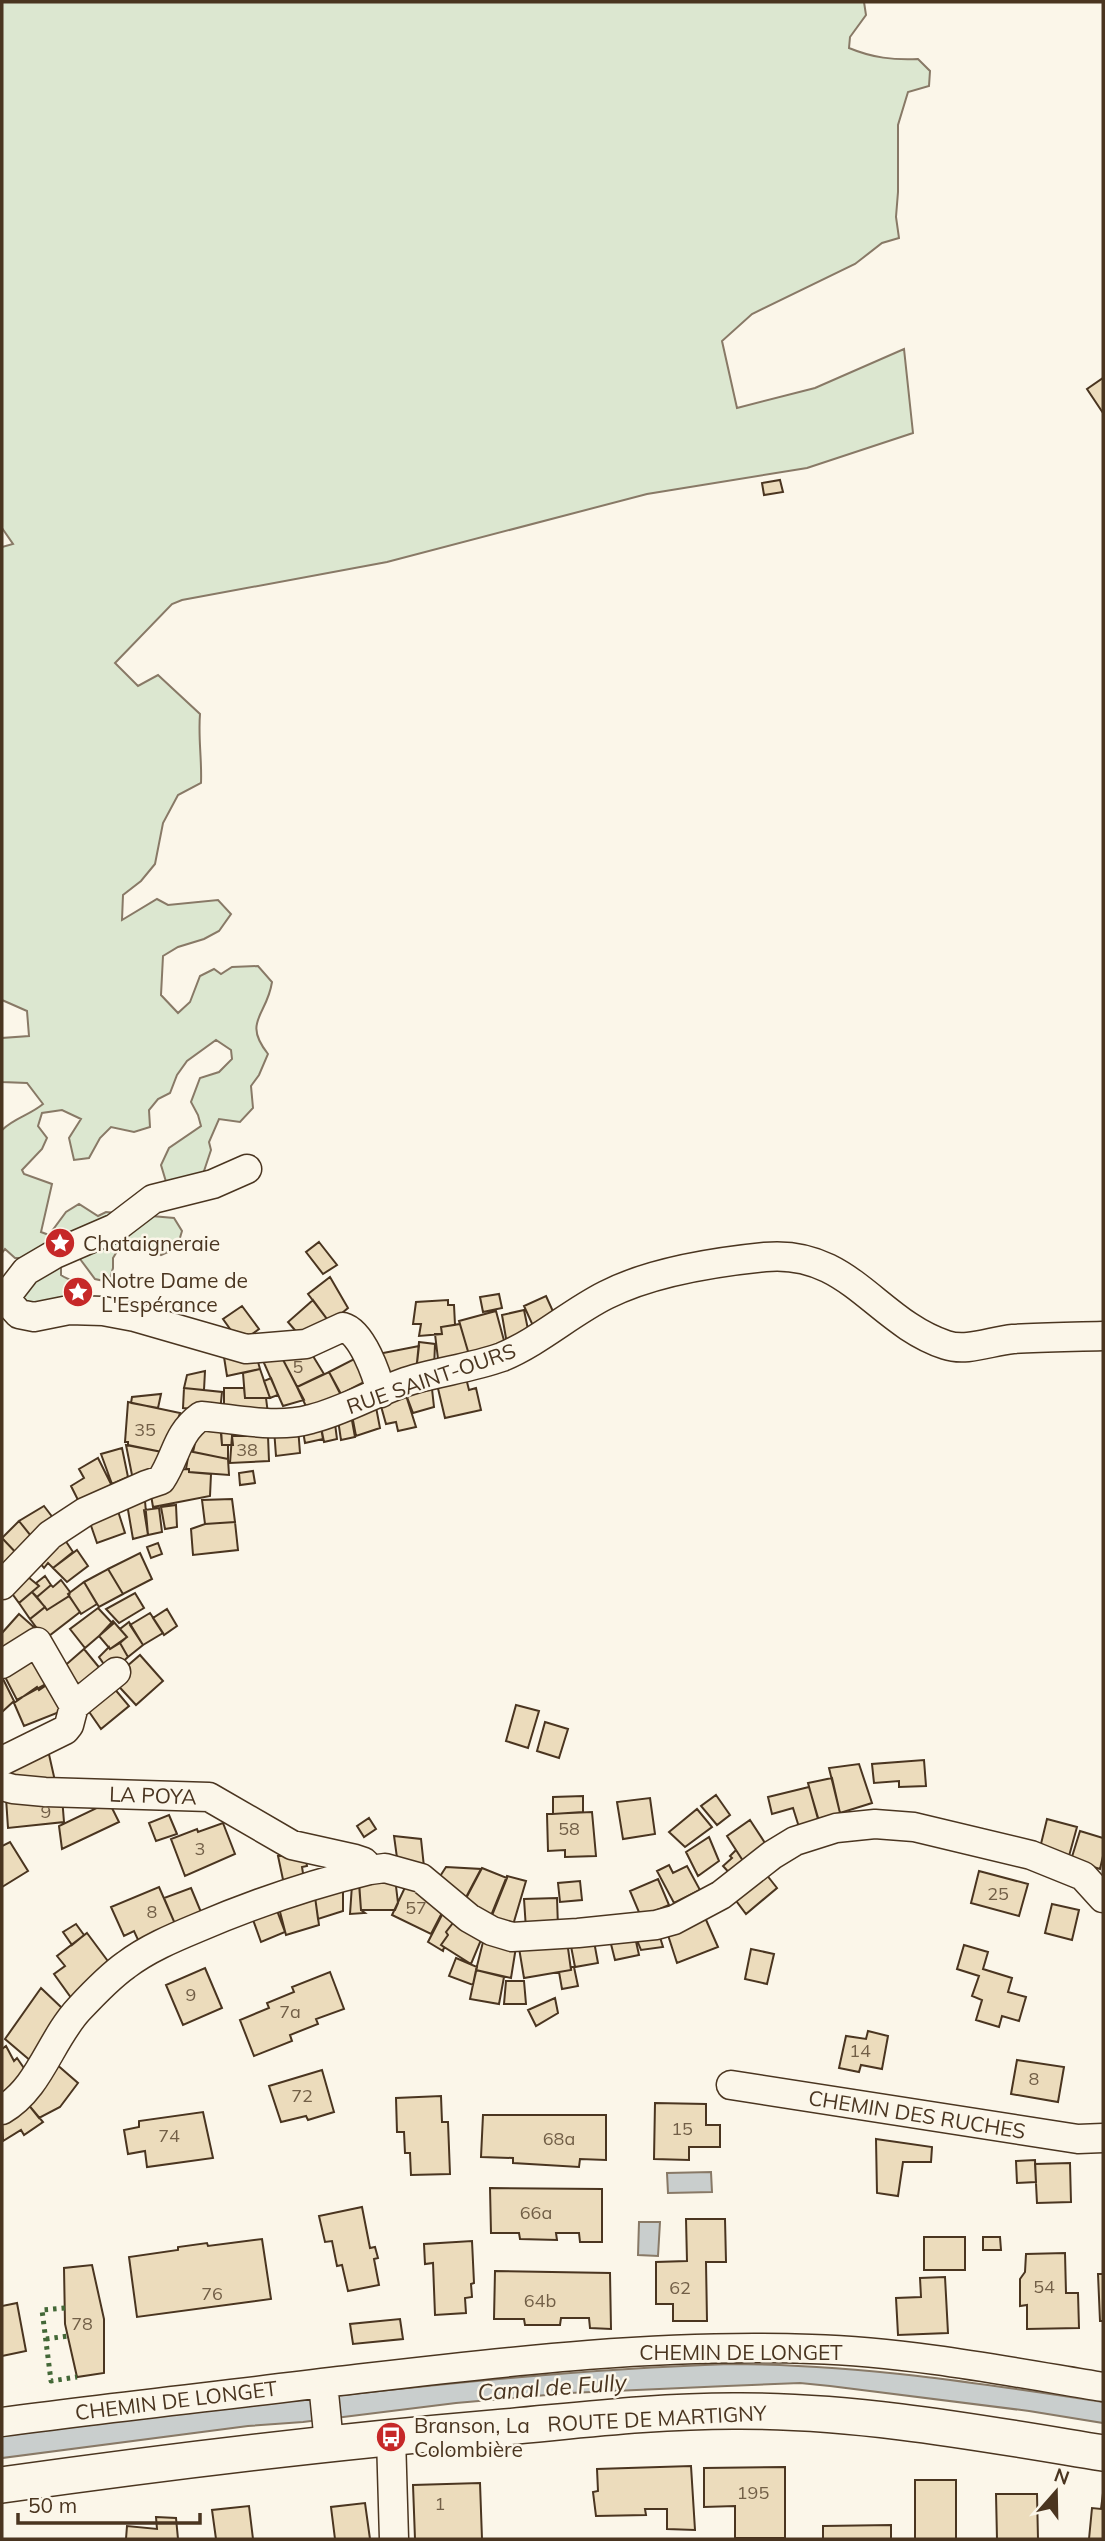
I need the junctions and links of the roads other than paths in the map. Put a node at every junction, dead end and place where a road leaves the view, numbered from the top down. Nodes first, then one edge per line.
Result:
1 (247, 1169) dead end
2 (1103, 1336) edge
3 (381, 1393) junction
4 (2, 1586) edge
5 (2, 1664) edge
6 (116, 1672) dead end
7 (74, 1706) junction
8 (2, 1761) edge
9 (2, 1786) edge
10 (370, 1870) junction
11 (1101, 1890) edge
12 (731, 2085) dead end
13 (2, 2110) edge
14 (1103, 2138) edge
15 (323, 2383) junction
16 (1103, 2386) edge
17 (2, 2422) edge
18 (391, 2437) junction
19 (329, 2443) junction
20 (1103, 2453) edge
21 (2, 2484) edge
22 (394, 2539) edge

1 - 3 street
2 - 3 street, RUE SAINT-OURS
3 - 4 street, RUE SAINT-OURS
5 - 7 street
6 - 7 street
7 - 8 street
9 - 10 street, LA POYA
10 - 11 street
10 - 13 street
12 - 14 street, CHEMIN DES RUCHES
15 - 16 street, CHEMIN DE LONGET
15 - 17 street, CHEMIN DE LONGET
15 - 19 street
18 - 19 main road, ROUTE DE MARTIGNY
18 - 20 main road, ROUTE DE MARTIGNY
18 - 22 street
19 - 21 main road, ROUTE DE MARTIGNY

